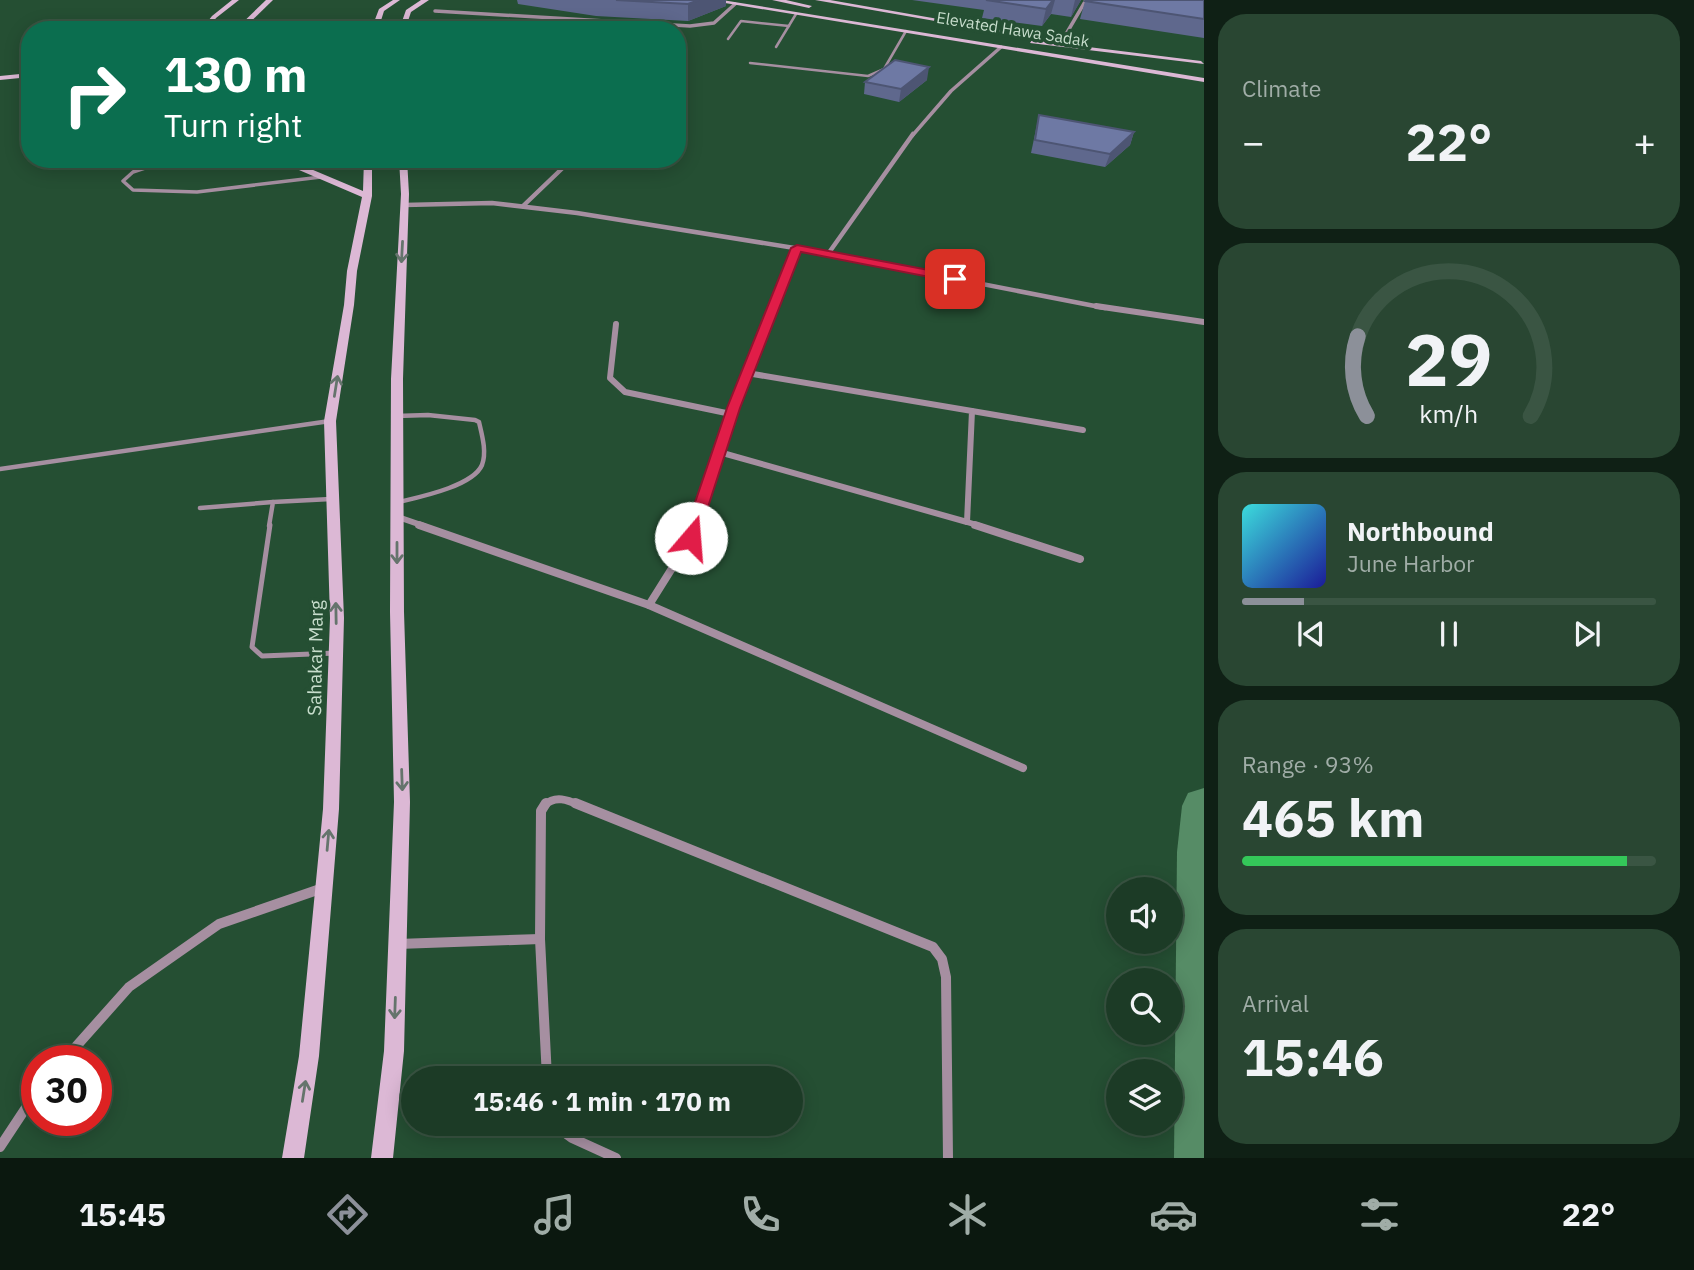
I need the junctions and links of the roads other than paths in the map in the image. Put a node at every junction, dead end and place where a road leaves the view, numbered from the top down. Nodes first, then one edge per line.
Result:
1 (236, 0) edge
2 (270, 0) edge
3 (397, 0) edge
4 (426, 0) edge
5 (710, 0) edge
6 (775, 0) edge
7 (818, 0) edge
8 (1086, 0) edge
9 (735, 2) edge
10 (435, 11) dead end
11 (796, 13) junction
12 (211, 21) edge
13 (247, 21) edge
14 (377, 21) edge
15 (405, 21) edge
16 (605, 21) edge
17 (686, 26) edge
18 (789, 26) junction
19 (906, 32) junction
20 (728, 39) dead end
21 (1062, 41) junction
22 (776, 47) dead end
23 (1001, 47) junction
24 (750, 63) dead end
25 (1203, 63) edge
26 (1204, 73) edge
27 (21, 76) edge
28 (0, 78) edge
29 (1204, 80) edge
30 (145, 168) edge
31 (299, 168) edge
32 (368, 168) edge
33 (403, 168) edge
34 (563, 168) edge
35 (321, 177) junction
36 (367, 195) junction
37 (404, 205) junction
38 (523, 206) junction
39 (797, 248) junction
40 (828, 254) junction
41 (1204, 322) edge
42 (616, 324) dead end
43 (747, 373) junction
44 (972, 411) junction
45 (732, 414) junction
46 (396, 416) junction
47 (330, 421) junction
48 (1083, 430) dead end
49 (719, 452) junction
50 (0, 469) edge
51 (332, 499) junction
52 (273, 502) junction
53 (200, 508) dead end
54 (397, 510) junction
55 (967, 522) junction
56 (1080, 559) dead end
57 (649, 605) junction
58 (336, 653) junction
59 (1023, 768) dead end
60 (324, 888) junction
61 (540, 939) junction
62 (397, 944) junction
63 (77, 1045) edge
64 (546, 1066) edge
65 (21, 1115) edge
66 (569, 1136) edge
67 (0, 1147) edge
68 (386, 1156) edge
69 (293, 1158) edge
70 (615, 1158) edge
71 (948, 1158) edge

1 - 12 street
2 - 13 street
3 - 14 street
4 - 15 street
5 - 9 street
6 - 25 street, Elevated Hawa Sadak
7 - 21 street
8 - 21 street
9 - 11 street
9 - 17 street
9 - 26 street, Elevated Hawa Sadak
10 - 16 street
11 - 18 lane
11 - 19 street
18 - 20 lane
18 - 22 lane
19 - 23 street
19 - 24 lane
21 - 25 street
23 - 29 street
23 - 40 street
27 - 28 street
30 - 35 lane
31 - 35 street
32 - 36 street, Sahakar Marg
33 - 37 street
34 - 38 street
35 - 36 street
47 -> 36 street, Sahakar Marg
37 - 38 street
37 -> 46 street
38 - 39 street
39 - 40 street
39 - 43 street
40 - 41 street
42 - 45 street
43 - 44 street
43 - 45 street
44 - 48 street
44 - 55 street
45 - 49 street
46 - 54 street
46 - 54 lane
47 - 50 lane
47 - 51 street, Sahakar Marg
49 - 55 street
49 - 57 street
51 - 52 lane
58 -> 51 street, Sahakar Marg
52 - 53 lane
52 - 58 lane
54 - 57 street
54 -> 62 street
55 - 56 street
57 - 59 street
60 -> 58 street, Sahakar Marg
60 - 63 street
69 -> 60 street, Sahakar Marg
61 - 62 street
61 - 64 street
61 - 71 street
62 -> 68 street
65 - 67 street
66 - 70 street

